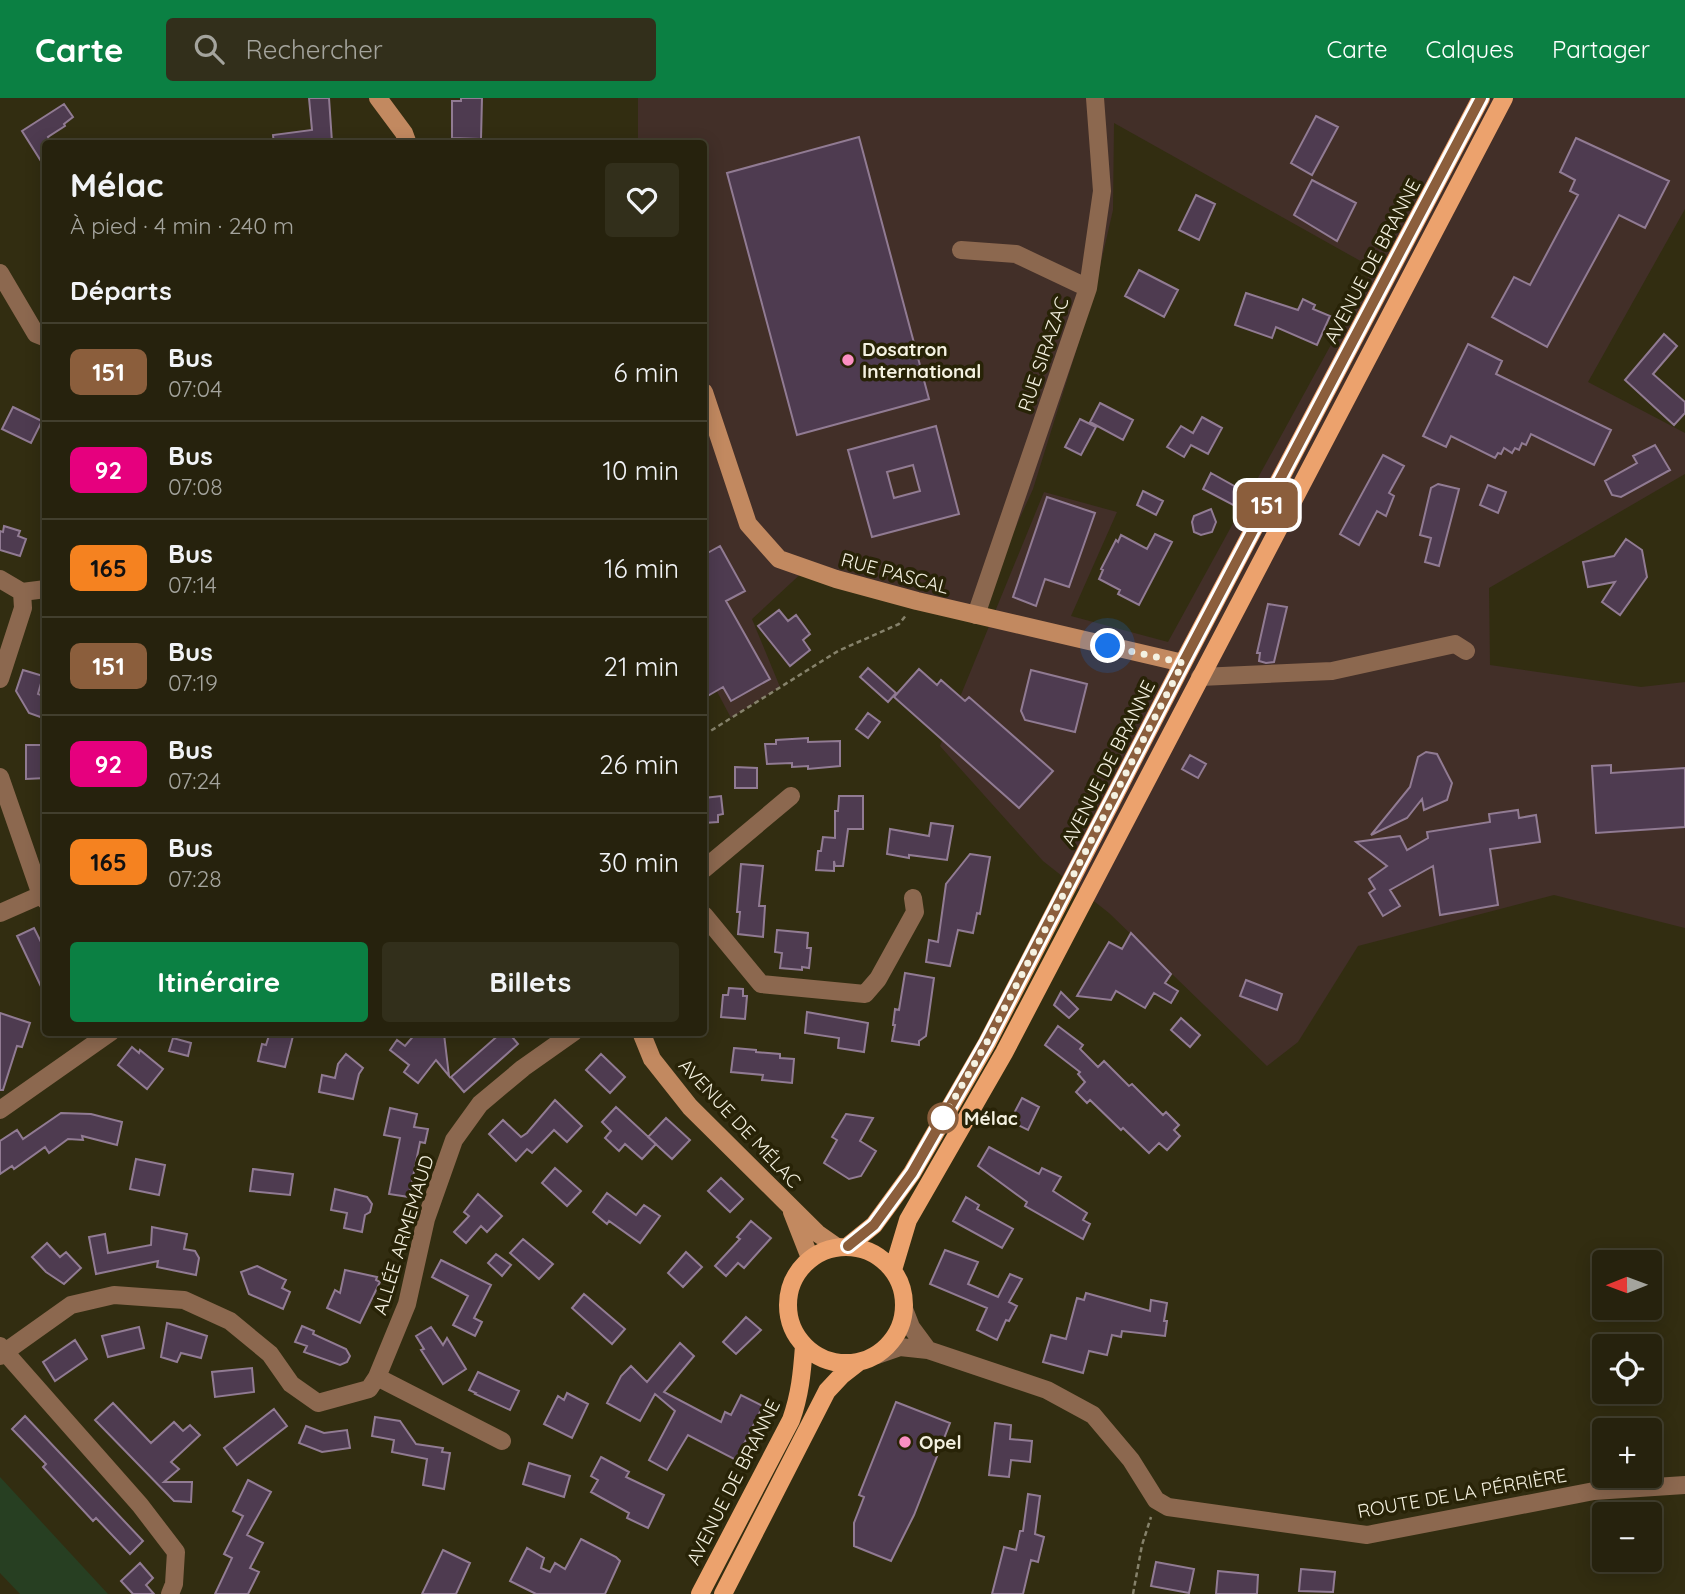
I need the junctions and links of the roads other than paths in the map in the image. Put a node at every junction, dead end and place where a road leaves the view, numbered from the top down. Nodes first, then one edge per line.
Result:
1 (378, 98) edge
2 (1095, 98) edge
3 (1481, 98) edge
4 (1504, 98) edge
5 (407, 140) edge
6 (961, 250) dead end
7 (0, 273) edge
8 (1088, 288) junction
9 (42, 336) edge
10 (707, 401) edge
11 (0, 579) edge
12 (42, 590) edge
13 (22, 592) junction
14 (976, 615) junction
15 (1466, 651) dead end
16 (1183, 663) junction
17 (1199, 677) junction
18 (0, 680) edge
19 (0, 777) edge
20 (791, 796) dead end
21 (707, 866) edge
22 (42, 895) edge
23 (42, 898) edge
24 (913, 898) dead end
25 (0, 913) edge
26 (707, 919) edge
27 (105, 1036) edge
28 (568, 1036) edge
29 (643, 1036) edge
30 (0, 1110) edge
31 (789, 1206) junction
32 (843, 1247) junction
33 (810, 1258) junction
34 (892, 1270) junction
35 (904, 1309) junction
36 (804, 1346) junction
37 (928, 1350) junction
38 (2, 1351) edge
39 (877, 1355) junction
40 (859, 1362) junction
41 (377, 1377) junction
42 (502, 1441) dead end
43 (1685, 1485) edge
44 (170, 1594) edge
45 (700, 1594) edge
46 (723, 1594) edge

1 - 5 street
2 - 8 street, RUE SIRAZAC
3 - 16 main road, AVENUE DE BRANNE
4 - 17 main road
6 - 8 street
7 - 9 street
8 - 14 street, RUE SIRAZAC
10 - 14 street, RUE PASCAL
11 - 13 street
12 - 13 street
13 - 18 street
14 - 16 street, RUE PASCAL
15 - 17 street
16 - 32 main road, AVENUE DE BRANNE
17 - 34 main road
19 - 22 street
20 - 21 street
23 - 25 street
24 - 26 street
27 - 30 street
28 - 41 street, ALLÉE ARMEMAUD
29 - 31 street, AVENUE DE MÉLAC
31 - 32 street, AVENUE DE MÉLAC
31 - 33 street, AVENUE DE MÉLAC
32 - 33 main road
32 - 34 main road
33 - 36 main road
34 - 35 main road
35 - 37 street
35 - 39 main road
36 - 40 main road
36 - 45 main road, AVENUE DE BRANNE
37 - 39 street
37 - 43 street, ROUTE DE LA PÉRRIÈRE
38 - 41 street
38 - 44 street
39 - 40 main road
40 - 46 main road
41 - 42 street

